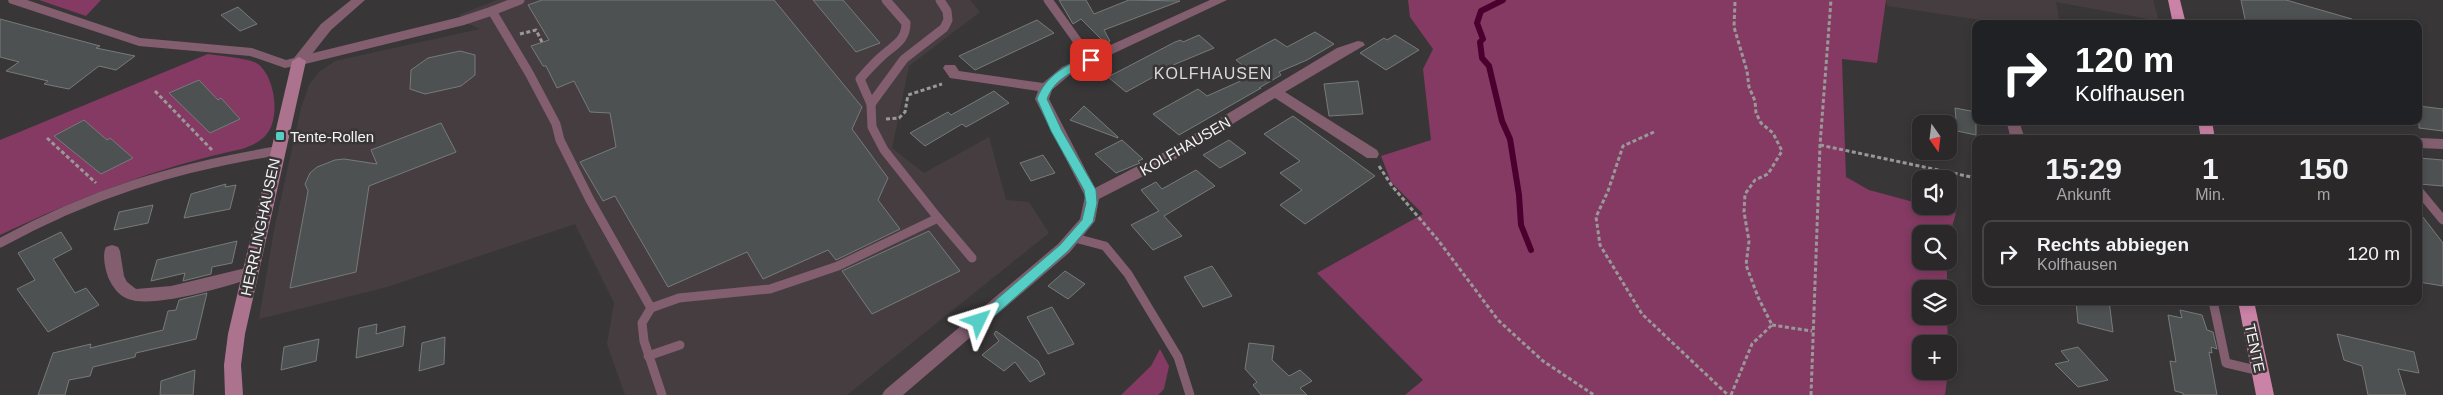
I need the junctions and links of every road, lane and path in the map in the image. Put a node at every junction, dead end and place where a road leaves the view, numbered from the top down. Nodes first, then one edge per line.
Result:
1 (14, 0) edge
2 (359, 0) edge
3 (520, 0) edge
4 (886, 0) edge
5 (940, 0) edge
6 (1048, 0) edge
7 (1221, 0) edge
8 (1831, 0) edge
9 (2174, 0) edge
10 (1736, 2) dead end
11 (492, 11) junction
12 (2179, 20) edge
13 (507, 37) junction
14 (542, 42) dead end
15 (1358, 45) dead end
16 (1091, 60) junction
17 (299, 61) junction
18 (953, 72) joint
19 (1046, 88) junction
20 (155, 91) dead end
21 (1276, 92) junction
22 (871, 104) junction
23 (889, 121) dead end
24 (1654, 132) dead end
25 (48, 138) dead end
26 (2422, 143) edge
27 (2443, 144) edge
28 (1820, 145) junction
29 (276, 150) junction
30 (1372, 154) joint
31 (214, 162) junction
32 (1972, 177) edge
33 (107, 194) junction
34 (2422, 195) edge
35 (1092, 196) junction
36 (938, 218) junction
37 (2443, 220) edge
38 (1075, 238) junction
39 (0, 243) edge
40 (112, 251) dead end
41 (972, 258) dead end
42 (250, 273) junction
43 (2214, 305) edge
44 (2247, 305) edge
45 (651, 308) junction
46 (1772, 325) junction
47 (1812, 331) junction
48 (680, 345) dead end
49 (648, 356) junction
50 (2260, 371) junction
51 (234, 395) edge
52 (662, 395) edge
53 (891, 395) edge
54 (1190, 395) edge
55 (1594, 395) edge
56 (1730, 395) edge
57 (1812, 395) edge
58 (2265, 395) edge

1 - 17 street
2 - 17 street, HERRLINGHAUSEN
3 - 11 lane
4 - 22 lane
5 - 22 lane
6 - 16 lane
7 - 16 street
8 - 28 path
9 - 12 main road
10 - 46 path
11 - 13 lane
11 - 17 lane
13 - 14 path
13 - 45 lane
15 - 21 street, KOLFHAUSEN
16 - 19 street
17 - 29 street, HERRLINGHAUSEN
18 - 19 street
18 - 23 path
19 - 35 street
20 - 31 path
21 - 30 street
21 - 35 street, KOLFHAUSEN
22 - 36 lane
24 - 56 path
25 - 33 path
26 - 27 street
28 - 32 path
28 - 47 path
29 - 31 lane
29 - 42 street, HERRLINGHAUSEN
30 - 55 path
31 - 33 lane
33 - 39 lane
34 - 37 lane
35 - 38 street
36 - 41 lane
36 - 45 lane
38 - 53 street
38 - 54 lane
40 - 42 street
42 - 51 street, HERRLINGHAUSEN
43 - 50 lane
44 - 50 main road, TENTE
45 - 49 lane
46 - 47 path
46 - 56 path
47 - 57 path
48 - 49 lane
49 - 52 lane
50 - 58 main road, TENTE

